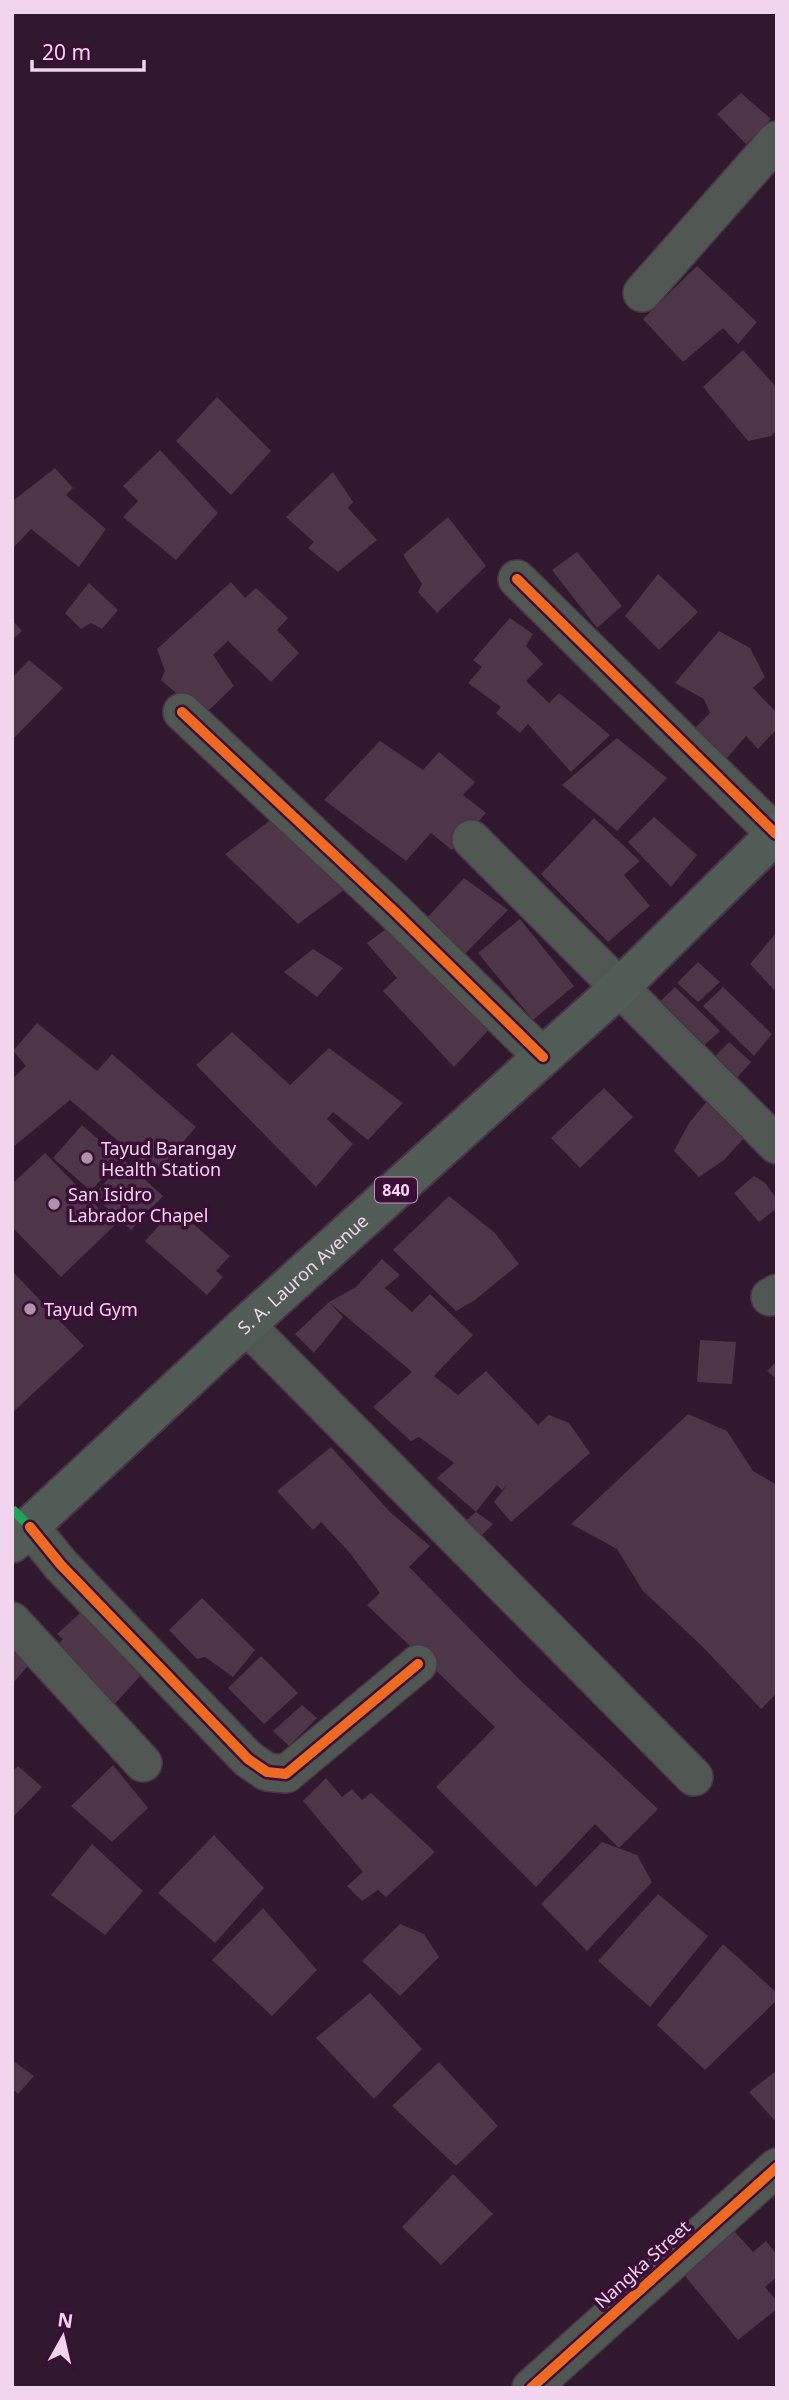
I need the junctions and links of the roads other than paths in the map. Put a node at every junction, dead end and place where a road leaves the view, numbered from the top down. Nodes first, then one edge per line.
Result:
1 (777, 140) edge
2 (642, 293) dead end
3 (517, 579) dead end
4 (182, 712) dead end
5 (776, 834) edge
6 (471, 839) dead end
7 (620, 987) junction
8 (543, 1057) junction
9 (777, 1145) edge
10 (246, 1325) junction
11 (21, 1535) edge
12 (12, 1621) edge
13 (418, 1664) dead end
14 (143, 1763) dead end
15 (694, 1777) dead end
16 (777, 2167) edge
17 (531, 2388) edge

1 - 2 street
3 - 5 street
4 - 8 street
5 - 7 highway, S. A. Lauron Avenue / 840
6 - 7 street
7 - 8 highway, S. A. Lauron Avenue / 840
7 - 9 street
8 - 10 highway, S. A. Lauron Avenue / 840
10 - 11 highway, S. A. Lauron Avenue / 840
10 - 15 street
11 - 13 street
12 - 14 street
16 - 17 street, Nangka Street

